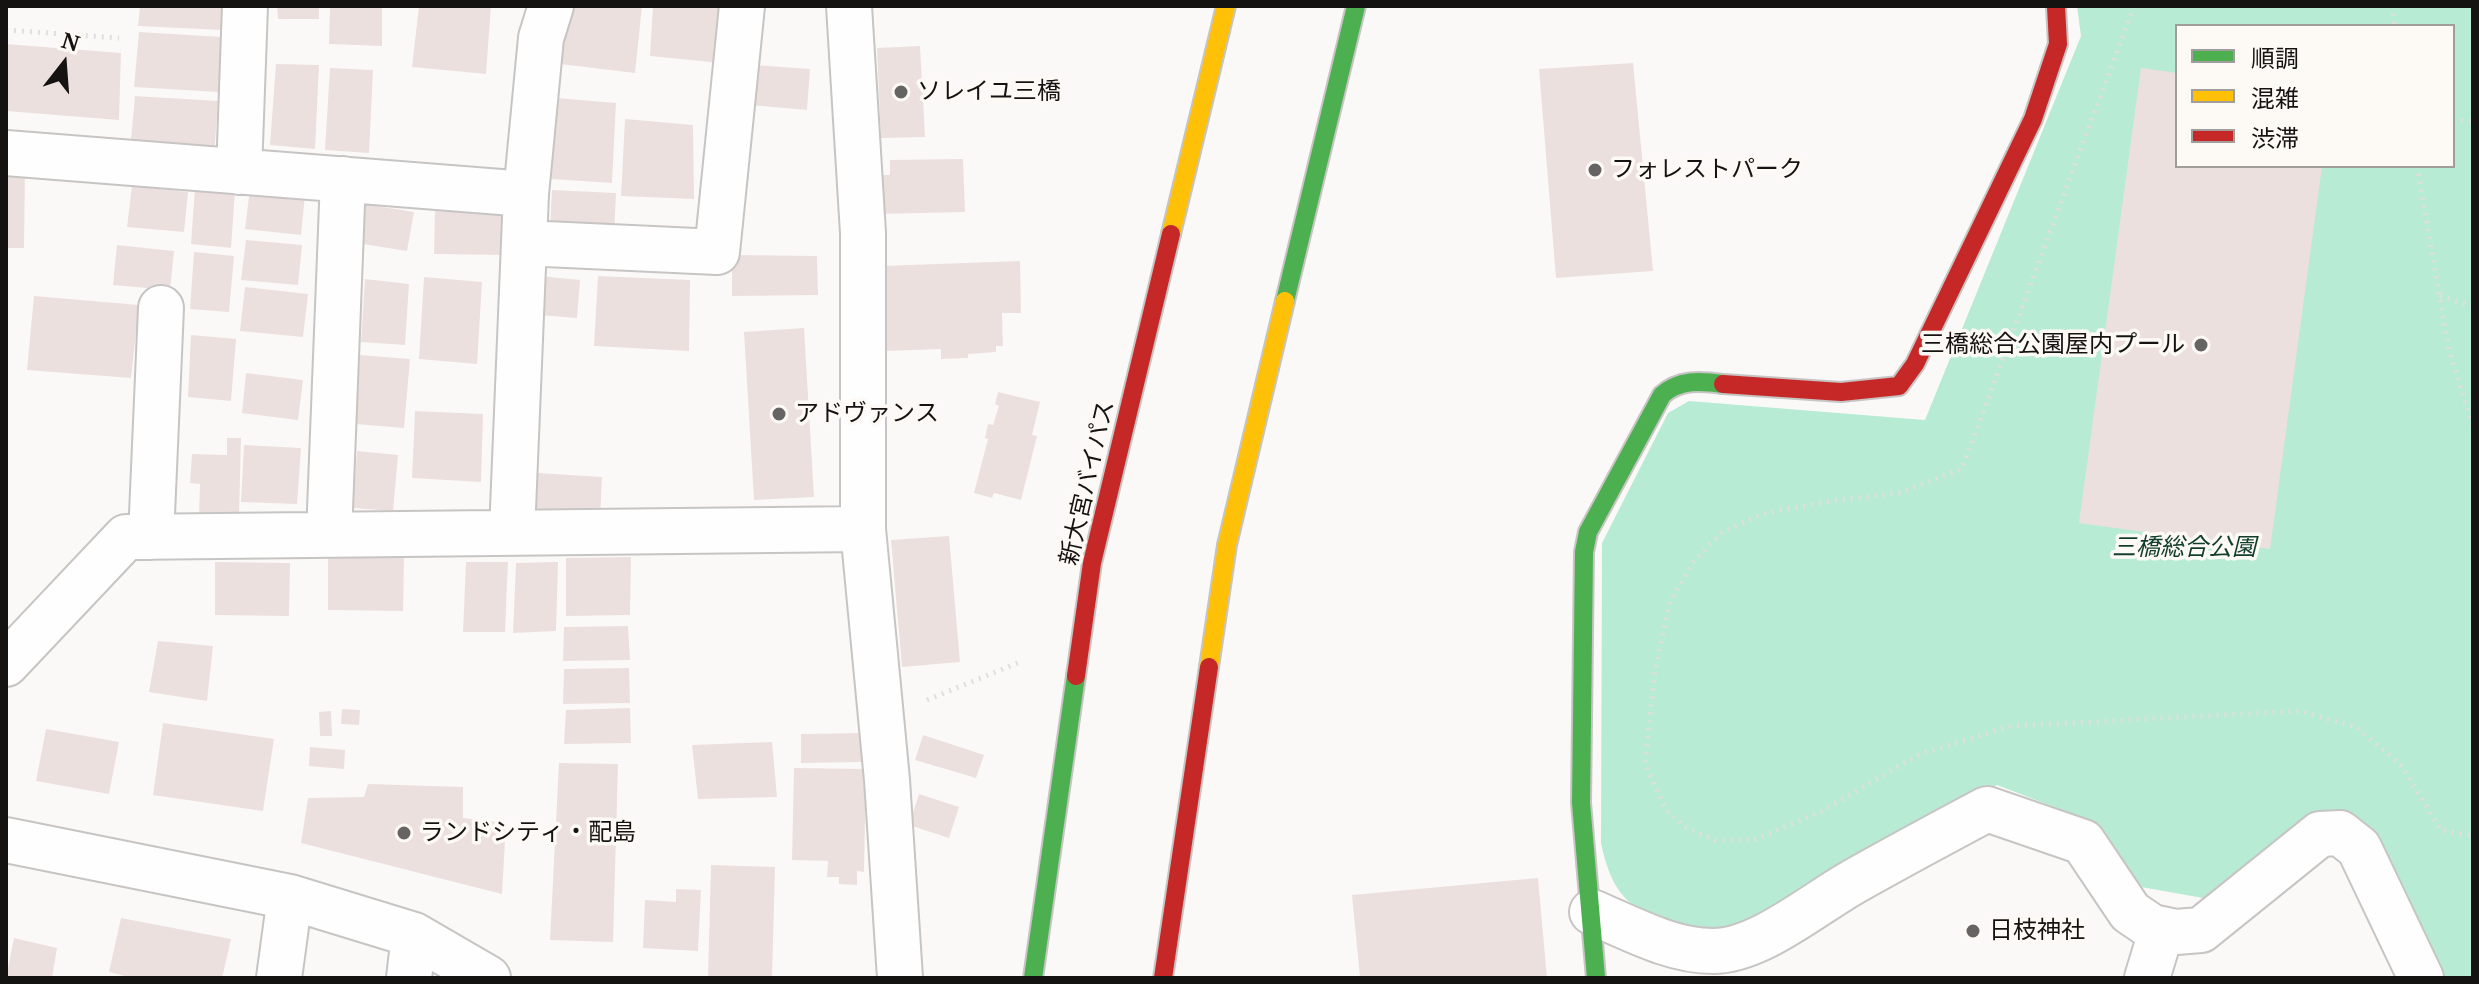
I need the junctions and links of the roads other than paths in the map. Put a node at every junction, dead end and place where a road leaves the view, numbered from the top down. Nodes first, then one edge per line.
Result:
1 (245, 6) edge
2 (551, 6) edge
3 (742, 6) edge
4 (849, 6) edge
5 (1226, 6) edge
6 (1356, 6) edge
7 (2056, 6) edge
8 (6, 153) edge
9 (239, 172) junction
10 (343, 179) junction
11 (526, 194) junction
12 (524, 243) junction
13 (161, 308) dead end
14 (863, 529) junction
15 (512, 533) junction
16 (329, 535) junction
17 (151, 537) junction
18 (6, 664) edge
19 (6, 840) edge
20 (290, 897) junction
21 (1592, 912) junction
22 (2162, 929) junction
23 (414, 935) junction
24 (2135, 977) edge
25 (279, 978) edge
26 (409, 978) edge
27 (488, 978) edge
28 (900, 978) edge
29 (1033, 978) edge
30 (1163, 978) edge
31 (1596, 978) edge
32 (2421, 978) edge

1 - 9 street
2 - 11 street
3 - 12 street
4 - 14 street
5 - 29 main road, 新大宮バイパス
6 - 30 main road
7 - 21 main road
8 - 9 street
9 - 10 street
10 - 11 street
10 - 16 street
11 - 12 street
12 - 15 street
13 - 17 street
14 - 15 street
14 - 28 street
15 - 16 street
16 - 17 street
17 - 18 street
19 - 20 street
20 - 23 street
20 - 25 street
21 - 22 street
21 - 31 main road
22 - 24 street
22 - 32 street
23 - 26 street
23 - 27 street

